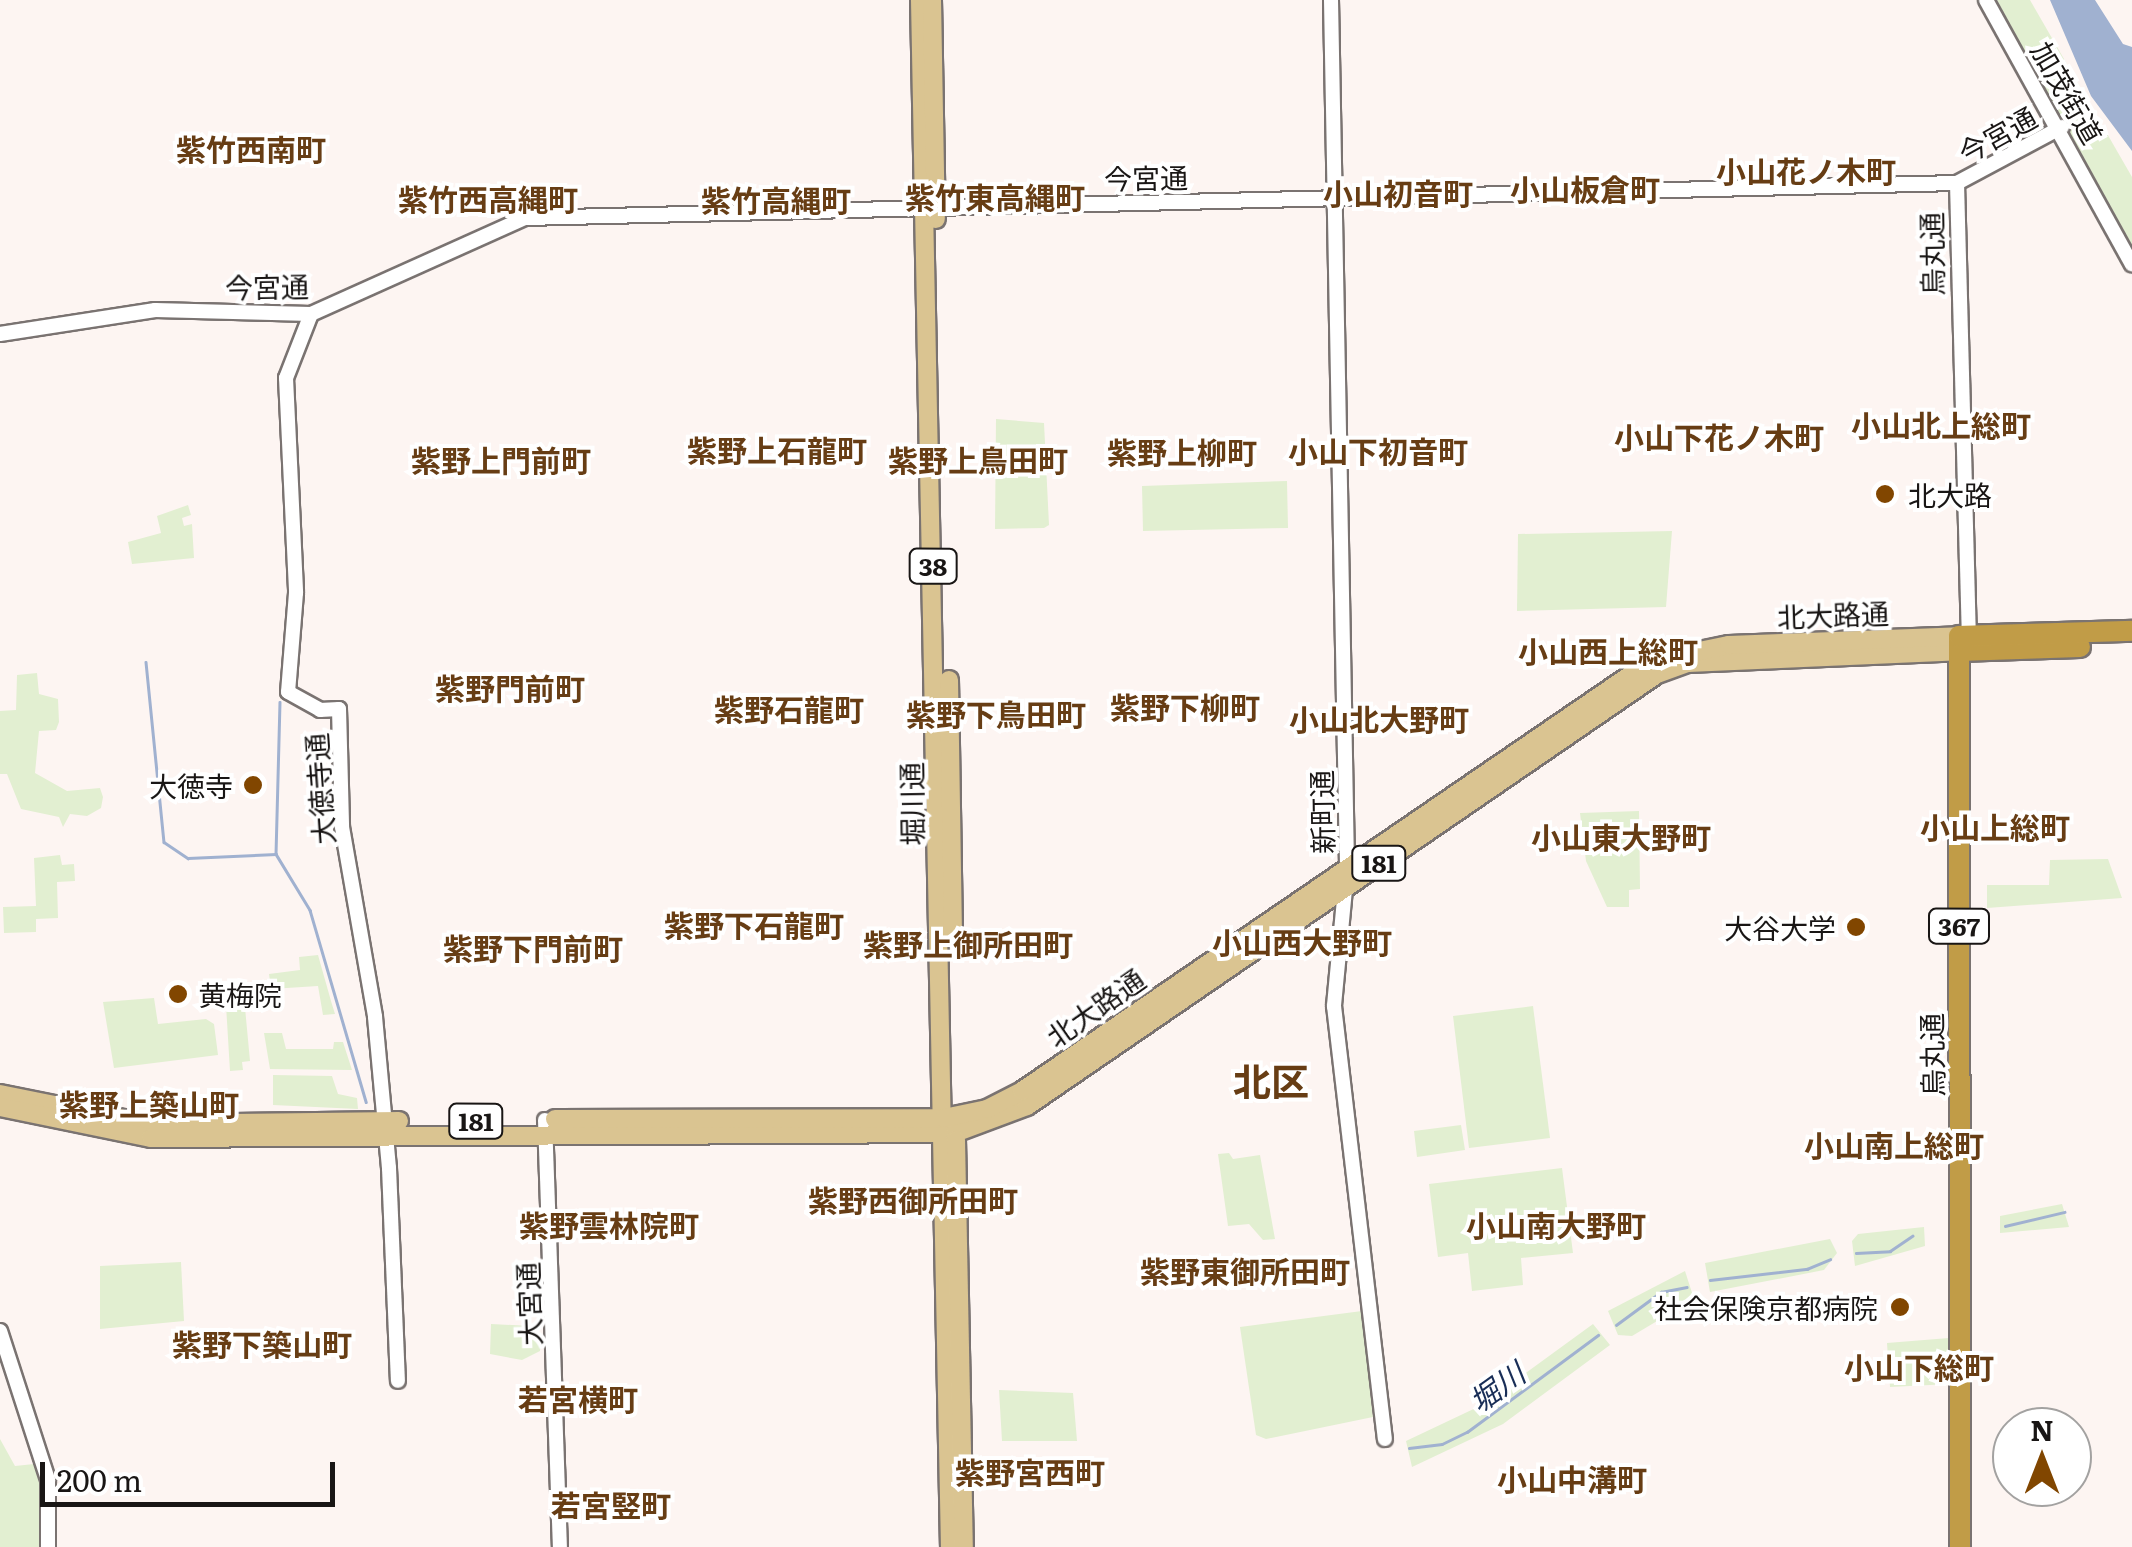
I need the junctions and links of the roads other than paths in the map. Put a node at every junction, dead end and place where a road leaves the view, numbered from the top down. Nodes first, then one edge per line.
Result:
1 (920, 0) edge
2 (932, 0) edge
3 (1332, 0) edge
4 (1986, 0) edge
5 (2062, 127) junction
6 (1957, 184) junction
7 (1335, 198) junction
8 (930, 208) junction
9 (2132, 264) edge
10 (310, 314) junction
11 (0, 334) edge
12 (2132, 632) edge
13 (1964, 640) junction
14 (2132, 645) edge
15 (1346, 877) junction
16 (0, 1094) edge
17 (0, 1107) edge
18 (545, 1125) junction
19 (950, 1125) junction
20 (384, 1128) junction
21 (0, 1332) edge
22 (398, 1382) dead end
23 (1385, 1439) dead end
24 (957, 1546) edge
25 (48, 1547) edge
26 (560, 1547) edge
27 (1960, 1547) edge
28 (1970, 1547) edge

1 - 8 main road, 堀川通 / 38
2 - 8 main road, 堀川通 / 38
3 - 7 street, 新町通
4 - 5 street, 加茂街道
5 - 6 street, 今宮通
5 - 9 street, 加茂街道
6 - 7 street, 今宮通
6 - 13 street, 烏丸通
7 - 8 street, 今宮通
7 - 15 street, 新町通
8 - 10 street, 今宮通
8 - 19 main road, 堀川通 / 38
10 - 11 street, 今宮通
10 - 20 street, 大徳寺通
12 - 13 highway, 北大路通
13 - 14 highway, 北大路通
13 - 15 main road, 北大路通 / 181
13 - 27 highway, 烏丸通 / 367
13 - 28 highway, 烏丸通 / 367
15 - 19 main road, 北大路通 / 181
15 - 23 street, 新町通
16 - 20 main road, 北大路通 / 181
17 - 20 main road, 北大路通 / 181
18 - 19 main road, 北大路通 / 181
18 - 20 main road, 北大路通 / 181
18 - 26 street, 大宮通
19 - 24 main road, 堀川通 / 38
20 - 22 street
21 - 25 street

